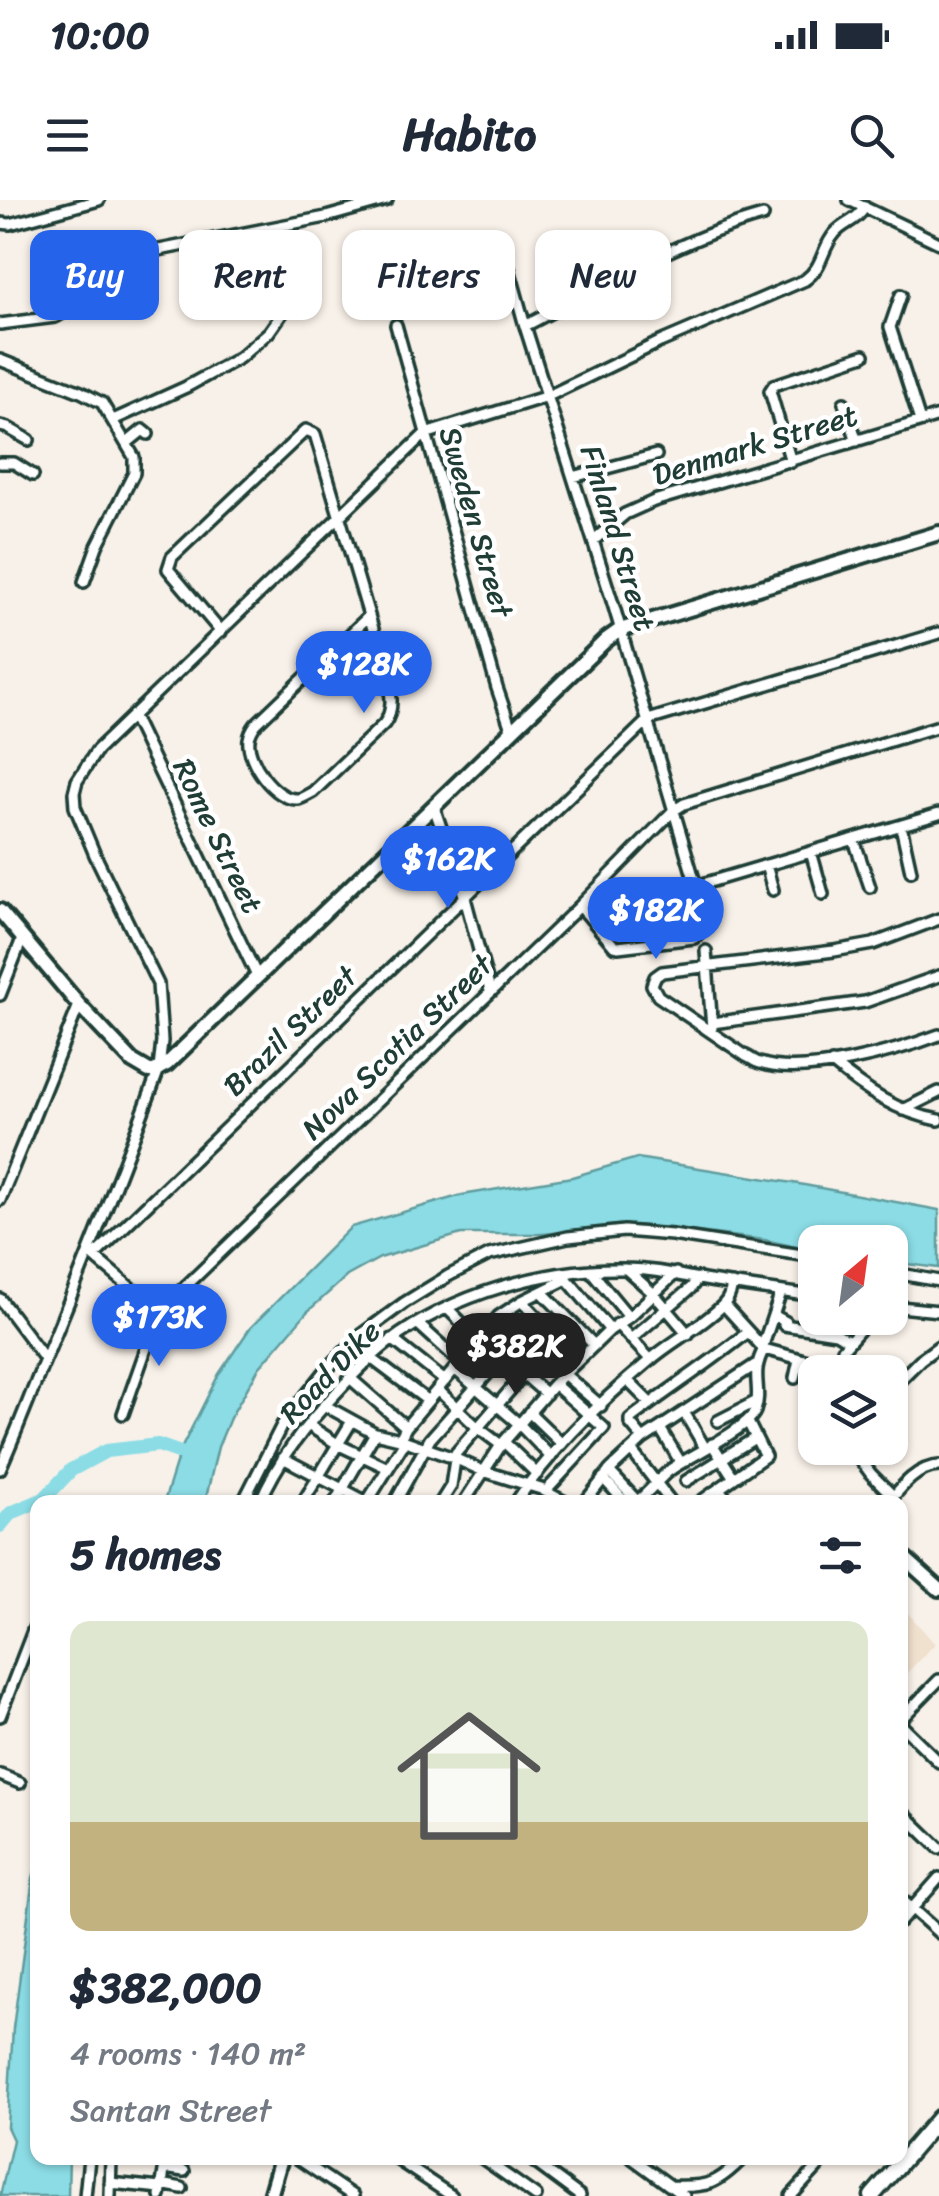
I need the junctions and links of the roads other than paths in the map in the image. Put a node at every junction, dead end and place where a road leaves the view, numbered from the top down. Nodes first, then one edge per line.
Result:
1 (100, 200) edge
2 (387, 200) edge
3 (849, 200) edge
4 (864, 207) junction
5 (763, 216) dead end
6 (0, 223) edge
7 (939, 243) edge
8 (515, 293) edge
9 (901, 295) dead end
10 (278, 320) edge
11 (0, 324) edge
12 (396, 325) dead end
13 (525, 326) junction
14 (864, 355) dead end
15 (0, 360) edge
16 (548, 396) junction
17 (844, 403) dead end
18 (939, 416) edge
19 (113, 420) junction
20 (920, 421) junction
21 (0, 426) edge
22 (148, 434) dead end
23 (426, 434) junction
24 (29, 440) dead end
25 (857, 441) junction
26 (127, 444) junction
27 (656, 454) dead end
28 (792, 462) junction
29 (0, 463) edge
30 (33, 475) dead end
31 (574, 477) junction
32 (339, 519) junction
33 (939, 532) edge
34 (594, 540) junction
35 (84, 582) dead end
36 (368, 617) junction
37 (620, 630) junction
38 (221, 632) junction
39 (939, 632) edge
40 (133, 717) junction
41 (648, 720) junction
42 (939, 726) edge
43 (512, 732) junction
44 (434, 807) junction
45 (673, 810) junction
46 (939, 814) edge
47 (901, 826) junction
48 (854, 840) junction
49 (811, 852) junction
50 (766, 866) junction
51 (911, 871) dead end
52 (696, 886) junction
53 (870, 887) dead end
54 (773, 890) dead end
55 (823, 894) dead end
56 (465, 898) junction
57 (580, 906) junction
58 (0, 911) edge
59 (939, 919) edge
60 (22, 939) junction
61 (706, 951) dead end
62 (707, 967) junction
63 (258, 976) junction
64 (939, 976) edge
65 (490, 992) junction
66 (0, 996) edge
67 (79, 1005) junction
68 (712, 1027) junction
69 (939, 1034) edge
70 (832, 1063) junction
71 (159, 1069) junction
72 (939, 1092) edge
73 (903, 1110) junction
74 (939, 1120) edge
75 (0, 1200) edge
76 (798, 1254) edge
77 (92, 1255) junction
78 (626, 1268) junction
79 (591, 1270) junction
80 (676, 1273) junction
81 (908, 1275) edge
82 (566, 1276) junction
83 (698, 1278) junction
84 (939, 1281) edge
85 (732, 1284) junction
86 (542, 1292) junction
87 (782, 1292) junction
88 (654, 1294) junction
89 (798, 1294) edge
90 (0, 1299) edge
91 (522, 1301) junction
92 (724, 1305) junction
93 (448, 1308) junction
94 (908, 1308) edge
95 (667, 1310) junction
96 (939, 1311) edge
97 (159, 1312) junction
98 (504, 1313) junction
99 (629, 1316) junction
100 (775, 1316) junction
101 (418, 1324) junction
102 (614, 1327) junction
103 (798, 1327) edge
104 (748, 1332) junction
105 (523, 1334) junction
106 (688, 1334) junction
107 (839, 1335) edge
108 (854, 1335) edge
109 (480, 1338) junction
110 (631, 1338) junction
111 (392, 1339) junction
112 (849, 1341) junction
113 (594, 1345) junction
114 (939, 1346) edge
115 (763, 1349) junction
116 (545, 1355) junction
117 (842, 1355) edge
118 (502, 1356) junction
119 (370, 1358) junction
120 (45, 1359) junction
121 (650, 1359) junction
122 (578, 1360) junction
123 (798, 1360) edge
124 (798, 1364) edge
125 (756, 1365) junction
126 (458, 1366) junction
127 (908, 1372) edge
128 (524, 1374) junction
129 (564, 1374) junction
130 (350, 1378) junction
131 (795, 1378) dead end
132 (628, 1380) junction
133 (554, 1384) junction
134 (442, 1386) junction
135 (475, 1386) junction
136 (546, 1394) junction
137 (428, 1401) junction
138 (757, 1401) junction
139 (650, 1403) junction
140 (324, 1405) junction
141 (496, 1406) junction
142 (601, 1406) junction
143 (458, 1407) junction
144 (529, 1412) junction
145 (684, 1412) junction
146 (123, 1414) dead end
147 (590, 1416) junction
148 (352, 1421) junction
149 (718, 1421) dead end
150 (748, 1422) junction
151 (519, 1424) junction
152 (308, 1425) junction
153 (406, 1427) junction
154 (477, 1427) junction
155 (660, 1428) junction
156 (375, 1433) junction
157 (755, 1438) junction
158 (402, 1439) junction
159 (644, 1439) junction
160 (502, 1443) junction
161 (339, 1444) junction
162 (562, 1444) junction
163 (708, 1446) junction
164 (427, 1449) junction
165 (631, 1450) junction
166 (362, 1456) junction
167 (551, 1457) junction
168 (283, 1458) junction
169 (454, 1458) junction
170 (520, 1458) junction
171 (721, 1458) junction
172 (681, 1463) junction
173 (864, 1465) edge
174 (939, 1466) edge
175 (388, 1468) junction
176 (0, 1469) edge
177 (484, 1472) junction
178 (537, 1474) junction
179 (606, 1475) junction
180 (317, 1478) junction
181 (734, 1478) junction
182 (508, 1480) junction
183 (686, 1482) dead end
184 (528, 1484) junction
185 (656, 1484) junction
186 (344, 1488) junction
187 (718, 1489) junction
188 (246, 1495) edge
189 (263, 1495) edge
190 (307, 1495) edge
191 (340, 1495) edge
192 (356, 1495) edge
193 (371, 1495) edge
194 (399, 1495) edge
195 (445, 1495) edge
196 (469, 1495) edge
197 (521, 1495) edge
198 (548, 1495) edge
199 (556, 1495) edge
200 (590, 1495) edge
201 (620, 1495) edge
202 (629, 1495) edge
203 (646, 1495) edge
204 (666, 1495) edge
205 (712, 1495) edge
206 (723, 1495) edge
207 (887, 1495) edge
208 (896, 1495) edge
209 (908, 1561) edge
210 (939, 1589) edge
211 (30, 1639) edge
212 (939, 1680) edge
213 (908, 1713) edge
214 (0, 1716) edge
215 (908, 1730) edge
216 (939, 1762) edge
217 (0, 1775) edge
218 (20, 1783) dead end
219 (908, 1817) edge
220 (937, 1842) edge
221 (939, 1878) edge
222 (908, 1905) edge
223 (912, 1909) junction
224 (908, 1913) edge
225 (939, 1933) edge
226 (939, 2118) edge
227 (908, 2154) edge
228 (88, 2165) edge
229 (111, 2165) edge
230 (164, 2165) edge
231 (171, 2165) edge
232 (279, 2165) edge
233 (308, 2165) edge
234 (416, 2165) edge
235 (492, 2165) edge
236 (538, 2165) edge
237 (642, 2165) edge
238 (737, 2165) edge
239 (820, 2165) edge
240 (899, 2165) edge
241 (184, 2171) dead end
242 (110, 2183) junction
243 (670, 2186) junction
244 (877, 2190) edge
245 (160, 2191) edge
246 (178, 2192) edge
247 (697, 2192) edge
248 (85, 2196) edge
249 (110, 2196) edge
250 (270, 2196) edge
251 (353, 2196) edge
252 (452, 2196) edge
253 (536, 2196) edge
254 (580, 2196) edge
255 (684, 2196) edge
256 (791, 2196) edge
257 (893, 2196) edge

1 - 6 street
2 - 11 street
3 - 4 street
4 - 7 street
4 - 16 street
5 - 13 street
8 - 13 street, Finland Street
9 - 20 street
10 - 19 street
12 - 23 street, Sweden Street
13 - 16 street, Finland Street
14 - 28 street
15 - 19 street
16 - 23 street
16 - 31 street, Finland Street
17 - 25 street
18 - 20 street, Denmark Street
19 - 26 street
20 - 25 street, Denmark Street
21 - 24 street
22 - 26 street
23 - 32 street
23 - 43 street, Sweden Street
25 - 28 street, Denmark Street
26 - 35 street
27 - 31 street
28 - 34 street, Denmark Street
29 - 30 street
31 - 34 street, Finland Street
32 - 36 street
32 - 38 street
32 - 38 street
33 - 37 street
34 - 37 street, Finland Street
36 - 36 street
37 - 41 street, Finland Street
37 - 43 street
38 - 40 street
39 - 41 street, Brazil Street
40 - 63 street, Rome Street
40 - 71 street
41 - 45 street, Finland Street
41 - 56 street, Brazil Street
42 - 45 street, Nova Scotia Street
43 - 44 street
44 - 56 street
44 - 63 street
45 - 52 street, Finland Street
45 - 57 street, Nova Scotia Street
46 - 47 street
47 - 48 street
47 - 51 street
48 - 49 street
48 - 53 street
49 - 50 street
49 - 55 street
50 - 52 street
50 - 54 street
52 - 57 street, Finland Street
56 - 65 street
56 - 77 street, Brazil Street
57 - 65 street, Nova Scotia Street
58 - 60 street
59 - 62 street
60 - 66 street
60 - 67 street
61 - 62 street
62 - 68 street
62 - 68 street
63 - 71 street
64 - 68 street
65 - 97 street, Nova Scotia Street
67 - 71 street
67 - 75 street
68 - 70 street
69 - 70 street
70 - 73 street
71 - 77 street
72 - 73 street
73 - 74 street
76 - 188 street
77 - 97 street
77 - 120 street
78 - 79 street, Road Dike
78 - 80 street, Road Dike
78 - 88 street
79 - 82 street, Road Dike
79 - 99 street
80 - 83 street, Road Dike
80 - 88 street
81 - 84 street
82 - 86 street
82 - 93 street, Road Dike
82 - 102 street
83 - 85 street, Road Dike
83 - 95 street
85 - 87 street, Road Dike
85 - 92 street
86 - 91 street
86 - 113 street
87 - 89 street, Road Dike
87 - 100 street
88 - 95 street
88 - 99 street
90 - 120 street
91 - 98 street
91 - 122 street
92 - 104 street
92 - 106 street
93 - 101 street, Road Dike
93 - 109 street
94 - 96 street
95 - 106 street
95 - 110 street
97 - 146 street, Nova Scotia Street
98 - 105 street
98 - 109 street
99 - 102 street
100 - 103 street
100 - 115 street
101 - 111 street, Road Dike
101 - 126 street
102 - 110 street
102 - 113 street
104 - 115 street
104 - 139 street
105 - 116 street
105 - 118 street
106 - 121 street
107 - 112 street
108 - 112 street
109 - 118 street
109 - 126 street
110 - 121 street
111 - 119 street, Road Dike
111 - 134 street
112 - 117 street
113 - 122 street
114 - 127 street
115 - 123 street
115 - 125 street
116 - 128 street
116 - 129 street
118 - 128 street
118 - 135 street
119 - 130 street, Road Dike
119 - 137 street
120 - 176 street
121 - 132 street
122 - 129 street
124 - 131 street
125 - 138 street
125 - 145 street
126 - 134 street
126 - 135 street
128 - 136 street
128 - 141 street
129 - 133 street
129 - 142 street
130 - 140 street, Road Dike
130 - 153 street
132 - 139 street
132 - 142 street
133 - 136 street
133 - 147 street
134 - 137 street
134 - 143 street
135 - 141 street
135 - 143 street
136 - 144 street
137 - 153 street
138 - 149 street
138 - 150 street
139 - 159 street
140 - 148 street
140 - 152 street, Road Dike
141 - 151 street
141 - 154 street
142 - 147 street
143 - 154 street
143 - 164 street
144 - 151 street
144 - 162 street
145 - 155 street
145 - 163 street
147 - 162 street
147 - 199 street
148 - 156 street
148 - 161 street
150 - 157 street
150 - 163 street
151 - 160 street
151 - 167 street
152 - 161 street
152 - 168 street, Road Dike
153 - 158 street
154 - 160 street
154 - 169 street
155 - 159 street
155 - 172 street
156 - 158 street
156 - 166 street
157 - 171 street
157 - 181 street
158 - 164 street
158 - 175 street
159 - 165 street
160 - 170 street
160 - 177 street
161 - 166 street
161 - 180 street
162 - 167 street
163 - 171 street
163 - 172 street
164 - 169 street
164 - 194 street
165 - 179 street
165 - 185 street
166 - 175 street
166 - 186 street
167 - 178 street
168 - 180 street
168 - 189 street, Road Dike
169 - 177 street
169 - 195 street
170 - 178 street
170 - 182 street
171 - 181 street
171 - 183 street
172 - 185 street
173 - 207 street
174 - 208 street
175 - 193 street
177 - 182 street
177 - 196 street
178 - 184 street
179 - 200 street
179 - 201 street
179 - 202 street
180 - 186 street
180 - 190 street
181 - 187 street
182 - 184 street
184 - 197 street
184 - 198 street
185 - 203 street
185 - 204 street
186 - 191 street
186 - 192 street
187 - 205 street
187 - 206 street
209 - 210 street
211 - 214 street
212 - 213 street
215 - 216 street
217 - 218 street
219 - 220 street
221 - 223 street
222 - 223 street
223 - 224 street
223 - 225 street
226 - 227 main road
228 - 248 street
229 - 242 street
230 - 245 street
231 - 241 street
232 - 250 street
233 - 251 street
234 - 252 street
235 - 253 street
236 - 254 street
237 - 243 street
238 - 247 street
239 - 256 street
240 - 244 main road
242 - 245 street
242 - 249 street
243 - 247 street
243 - 255 street
244 - 257 street
245 - 246 street

